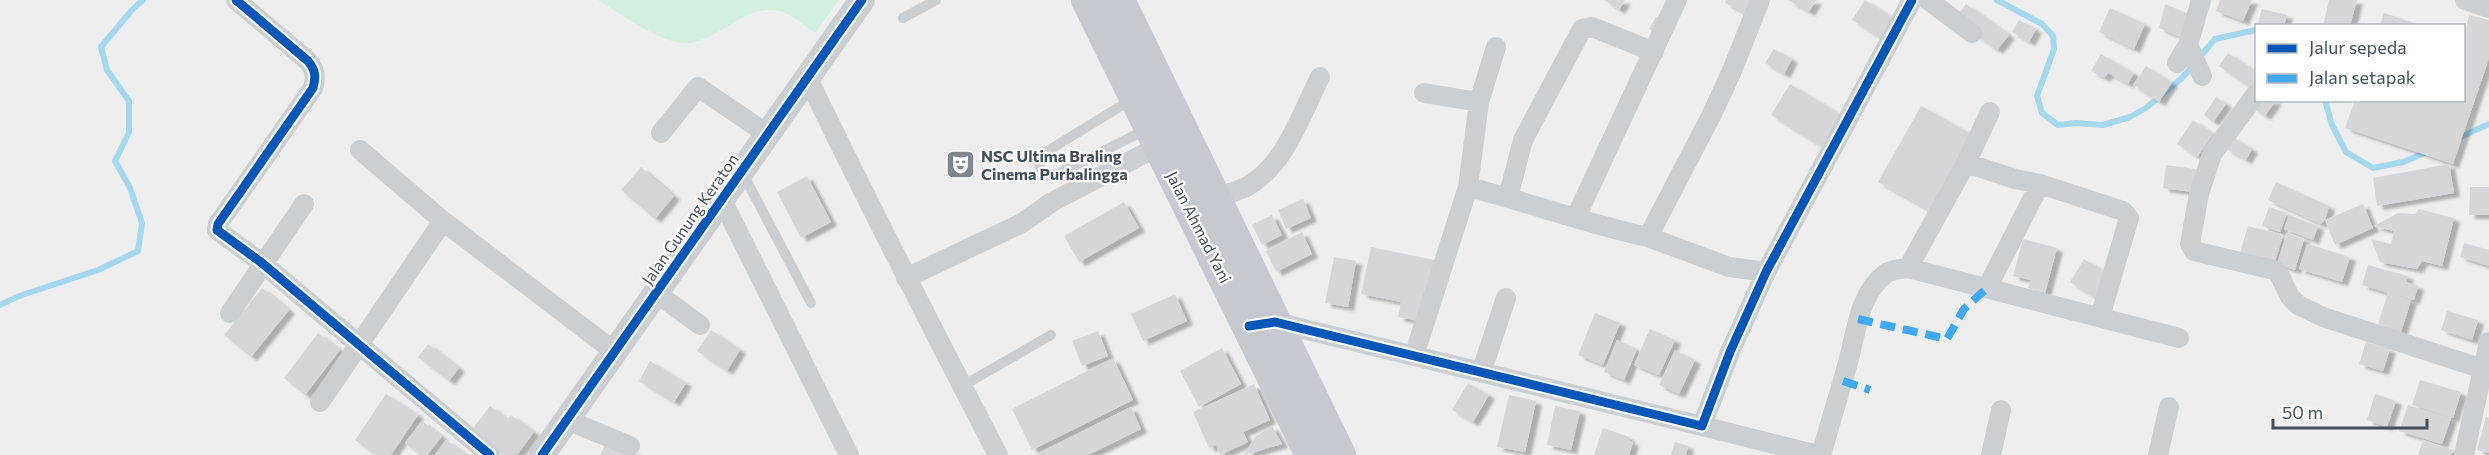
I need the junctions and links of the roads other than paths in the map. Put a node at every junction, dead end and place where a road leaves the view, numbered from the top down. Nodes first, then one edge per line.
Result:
1 (236, 0) edge
2 (862, 0) edge
3 (936, 0) edge
4 (1087, 0) edge
5 (1677, 0) edge
6 (1760, 0) edge
7 (1912, 0) edge
8 (1928, 0) edge
9 (2201, 0) edge
10 (2465, 0) edge
11 (1127, 5) edge
12 (2489, 8) edge
13 (903, 18) dead end
14 (1972, 33) dead end
15 (1496, 47) dead end
16 (1654, 52) junction
17 (2191, 61) dead end
18 (1320, 77) dead end
19 (807, 78) junction
20 (1147, 90) junction
21 (1424, 93) dead end
22 (2255, 95) edge
23 (1479, 102) junction
24 (1990, 112) dead end
25 (1161, 126) junction
26 (661, 133) dead end
27 (767, 134) junction
28 (360, 150) dead end
29 (1966, 163) junction
30 (741, 172) junction
31 (2040, 184) junction
32 (1468, 187) junction
33 (1508, 197) junction
34 (1215, 198) junction
35 (722, 200) junction
36 (304, 204) dead end
37 (1576, 217) junction
38 (443, 221) junction
39 (1648, 237) junction
40 (262, 263) junction
41 (1908, 268) junction
42 (1766, 272) junction
43 (906, 278) junction
44 (1987, 288) junction
45 (656, 292) junction
46 (1506, 298) dead end
47 (811, 303) dead end
48 (230, 313) dead end
49 (2100, 317) junction
50 (1262, 324) junction
51 (700, 325) dead end
52 (1051, 335) dead end
53 (2179, 339) dead end
54 (2489, 342) edge
55 (357, 345) junction
56 (615, 352) junction
57 (1414, 356) junction
58 (2483, 369) junction
59 (1481, 373) junction
60 (963, 385) junction
61 (320, 402) dead end
62 (2169, 407) dead end
63 (2001, 410) dead end
64 (567, 420) junction
65 (1702, 426) junction
66 (630, 446) dead end
67 (490, 455) edge
68 (542, 455) edge
69 (849, 455) edge
70 (998, 455) edge
71 (1311, 455) edge
72 (1340, 455) edge
73 (1820, 455) edge
74 (1991, 455) edge
75 (2158, 455) edge
76 (2464, 455) edge

1 - 40 street
2 - 19 street, Jalan Gunung Keraton
3 - 13 lane
4 - 20 main road, Jalan Ahmad Yani
5 - 16 street
6 - 39 street
7 - 42 street
8 - 14 street
9 - 17 street
10 - 12 street
11 - 20 main road, Jalan Ahmad Yani
15 - 23 street
16 - 33 street
16 - 37 street
18 - 34 street
19 - 27 street, Jalan Gunung Keraton
19 - 43 street
20 - 25 main road, Jalan Ahmad Yani
20 - 25 lane
21 - 23 street
22 - 58 street
23 - 32 street
24 - 29 street
25 - 34 main road, Jalan Ahmad Yani
25 - 43 street
25 - 50 main road, Jalan Ahmad Yani
26 - 27 street
27 - 30 street, Jalan Gunung Keraton
28 - 38 street
29 - 31 street
29 - 41 street
30 - 35 street, Jalan Gunung Keraton
30 - 47 lane
31 - 44 street
31 - 49 street
32 - 33 street
32 - 57 street
33 - 37 street
34 - 50 main road, Jalan Ahmad Yani
35 - 45 street, Jalan Gunung Keraton
35 - 69 street
36 - 40 street
37 - 39 street
38 - 55 street
38 - 56 street
39 - 42 street
40 - 48 street
40 - 55 street
41 - 44 street
41 - 73 street
42 - 65 street
43 - 60 street
44 - 49 street
45 - 51 street
45 - 56 street, Jalan Gunung Keraton
46 - 59 street
49 - 53 street
50 - 57 street
50 - 71 main road, Jalan Ahmad Yani
50 - 72 main road, Jalan Ahmad Yani
52 - 60 lane
54 - 58 street
55 - 61 street
55 - 67 street
56 - 64 street, Jalan Gunung Keraton
57 - 59 street
58 - 76 street
59 - 65 street
60 - 70 street
62 - 75 street
63 - 74 street
64 - 66 street
64 - 68 street, Jalan Gunung Keraton
65 - 73 street

